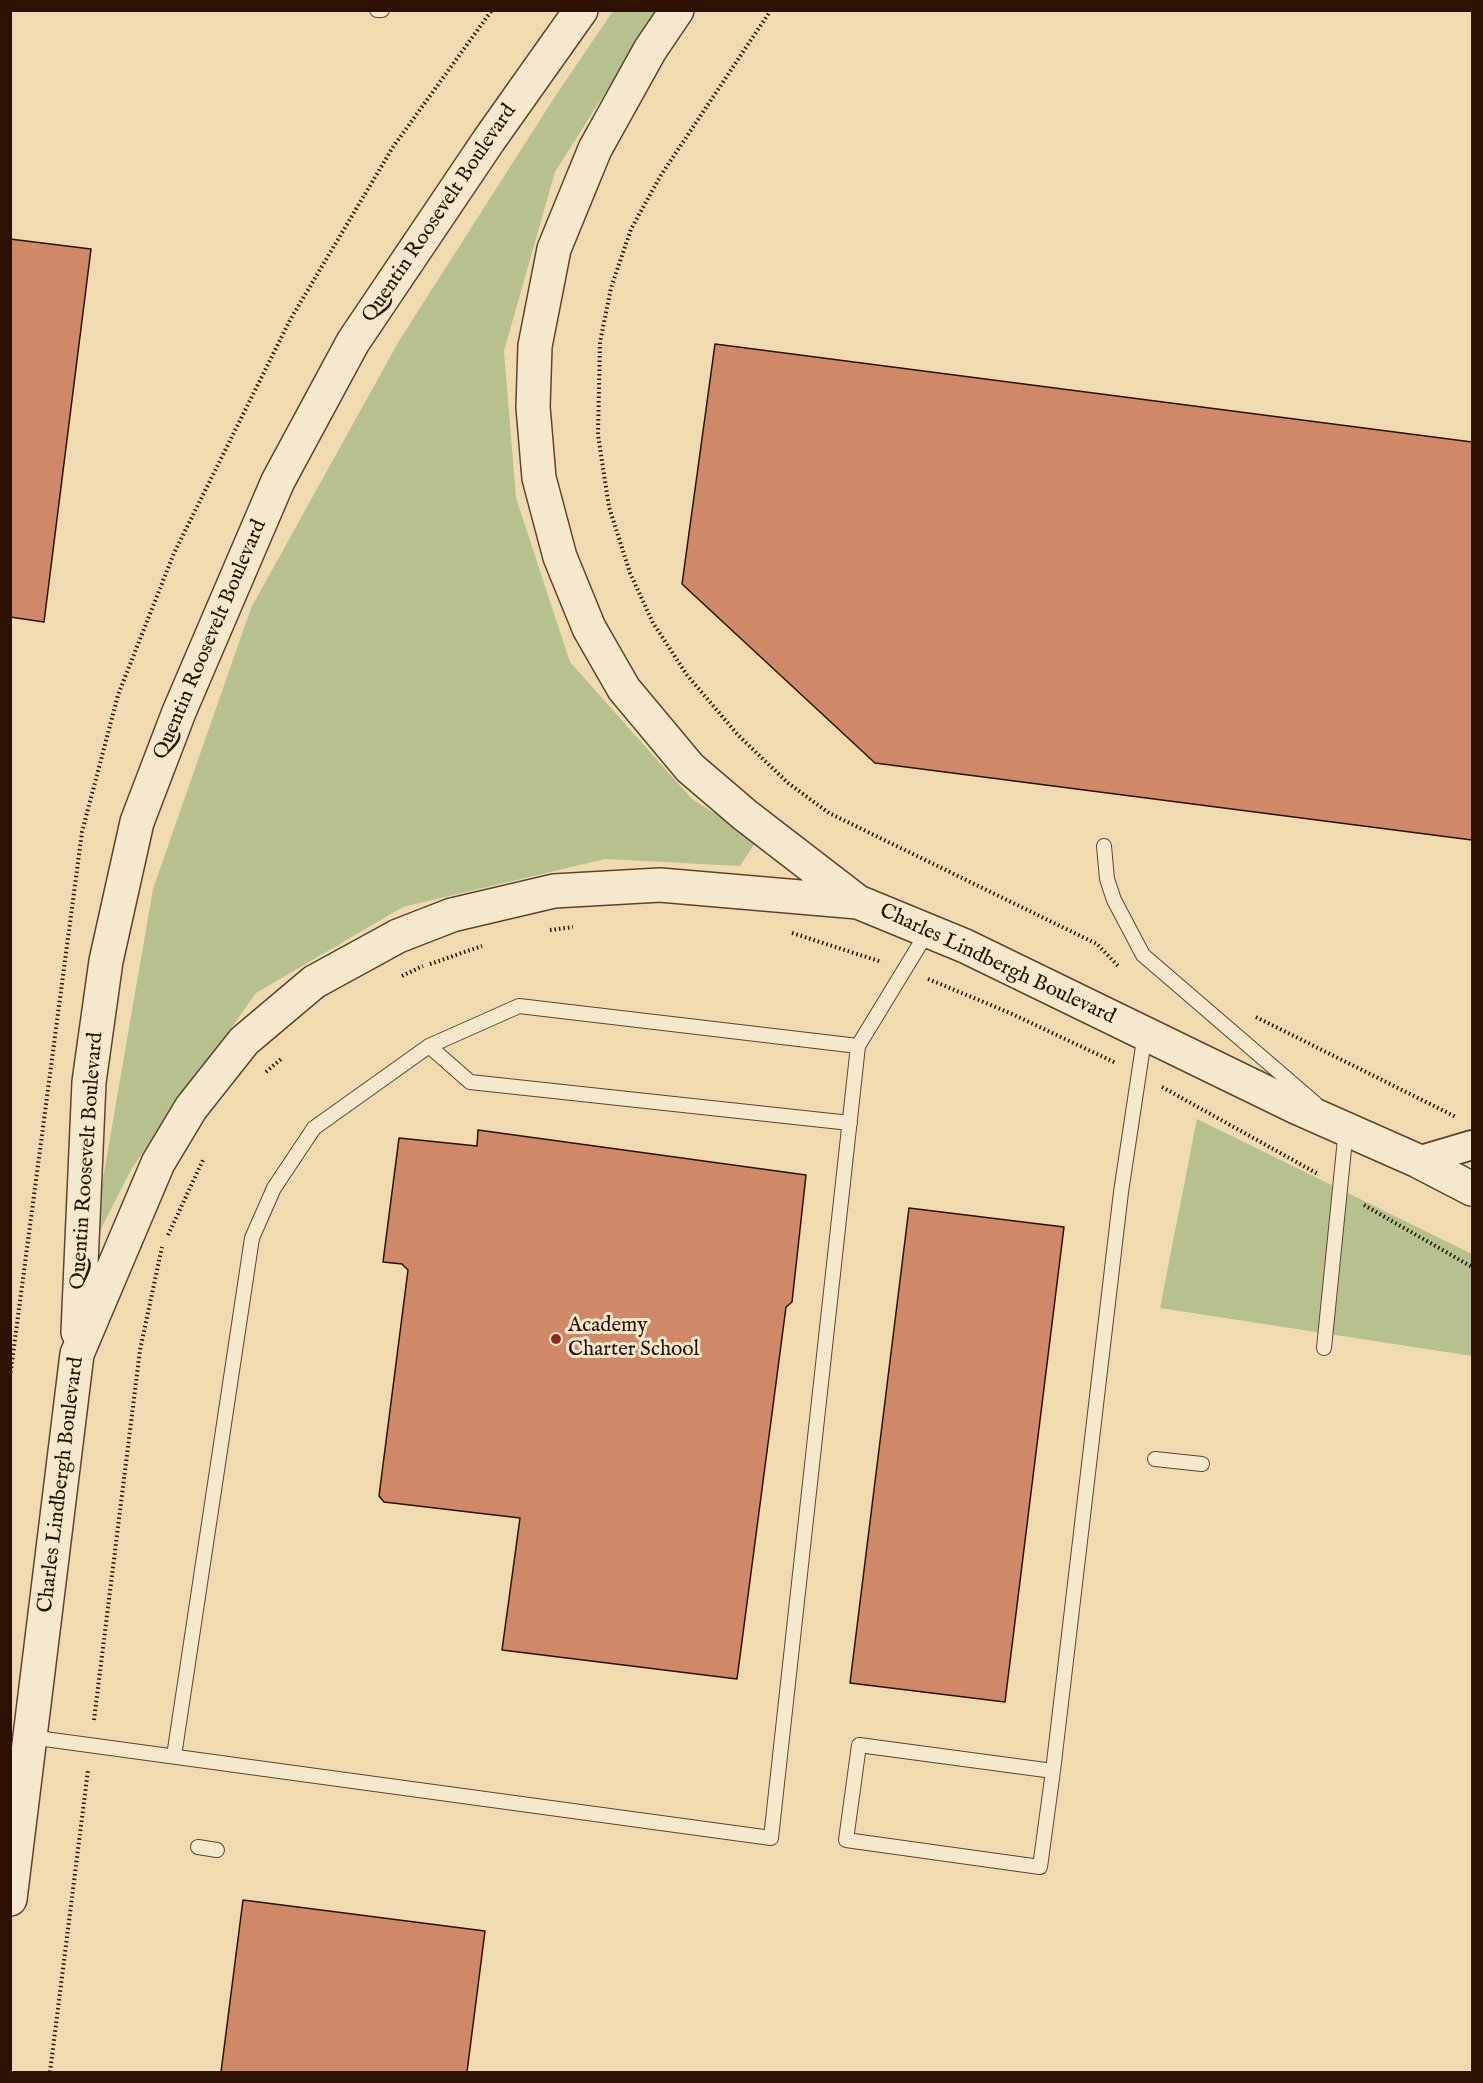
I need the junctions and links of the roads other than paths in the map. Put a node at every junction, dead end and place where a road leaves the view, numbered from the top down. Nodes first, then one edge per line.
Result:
1 (378, 10) edge
2 (382, 10) edge
3 (580, 10) edge
4 (677, 10) edge
5 (1104, 846) dead end
6 (858, 902) junction
7 (928, 931) junction
8 (1145, 1034) junction
9 (429, 1046) junction
10 (858, 1046) junction
11 (850, 1123) junction
12 (1346, 1128) junction
13 (1469, 1133) edge
14 (1418, 1161) junction
15 (1473, 1188) edge
16 (1324, 1348) dead end
17 (77, 1354) junction
18 (1155, 1459) dead end
19 (1202, 1464) dead end
20 (30, 1737) junction
21 (174, 1756) junction
22 (1053, 1771) junction
23 (198, 1847) dead end
24 (217, 1850) dead end
25 (10, 1899) edge

1 - 2 lane
3 - 17 street, Quentin Roosevelt Boulevard
4 - 6 street
5 - 12 lane
6 - 7 street, Charles Lindbergh Boulevard
6 - 17 street, Charles Lindbergh Boulevard
7 - 8 street, Charles Lindbergh Boulevard
7 - 10 lane
8 - 12 street, Charles Lindbergh Boulevard
8 - 22 lane
9 - 10 lane
9 - 11 lane
9 - 21 lane
10 - 11 lane
11 - 21 lane
12 - 14 street, Charles Lindbergh Boulevard
12 - 16 lane
13 - 14 street
14 - 15 street, Charles Lindbergh Boulevard
17 - 20 street, Charles Lindbergh Boulevard
18 - 19 lane
20 - 21 lane
20 - 25 street, Charles Lindbergh Boulevard
22 - 22 lane
23 - 24 lane

